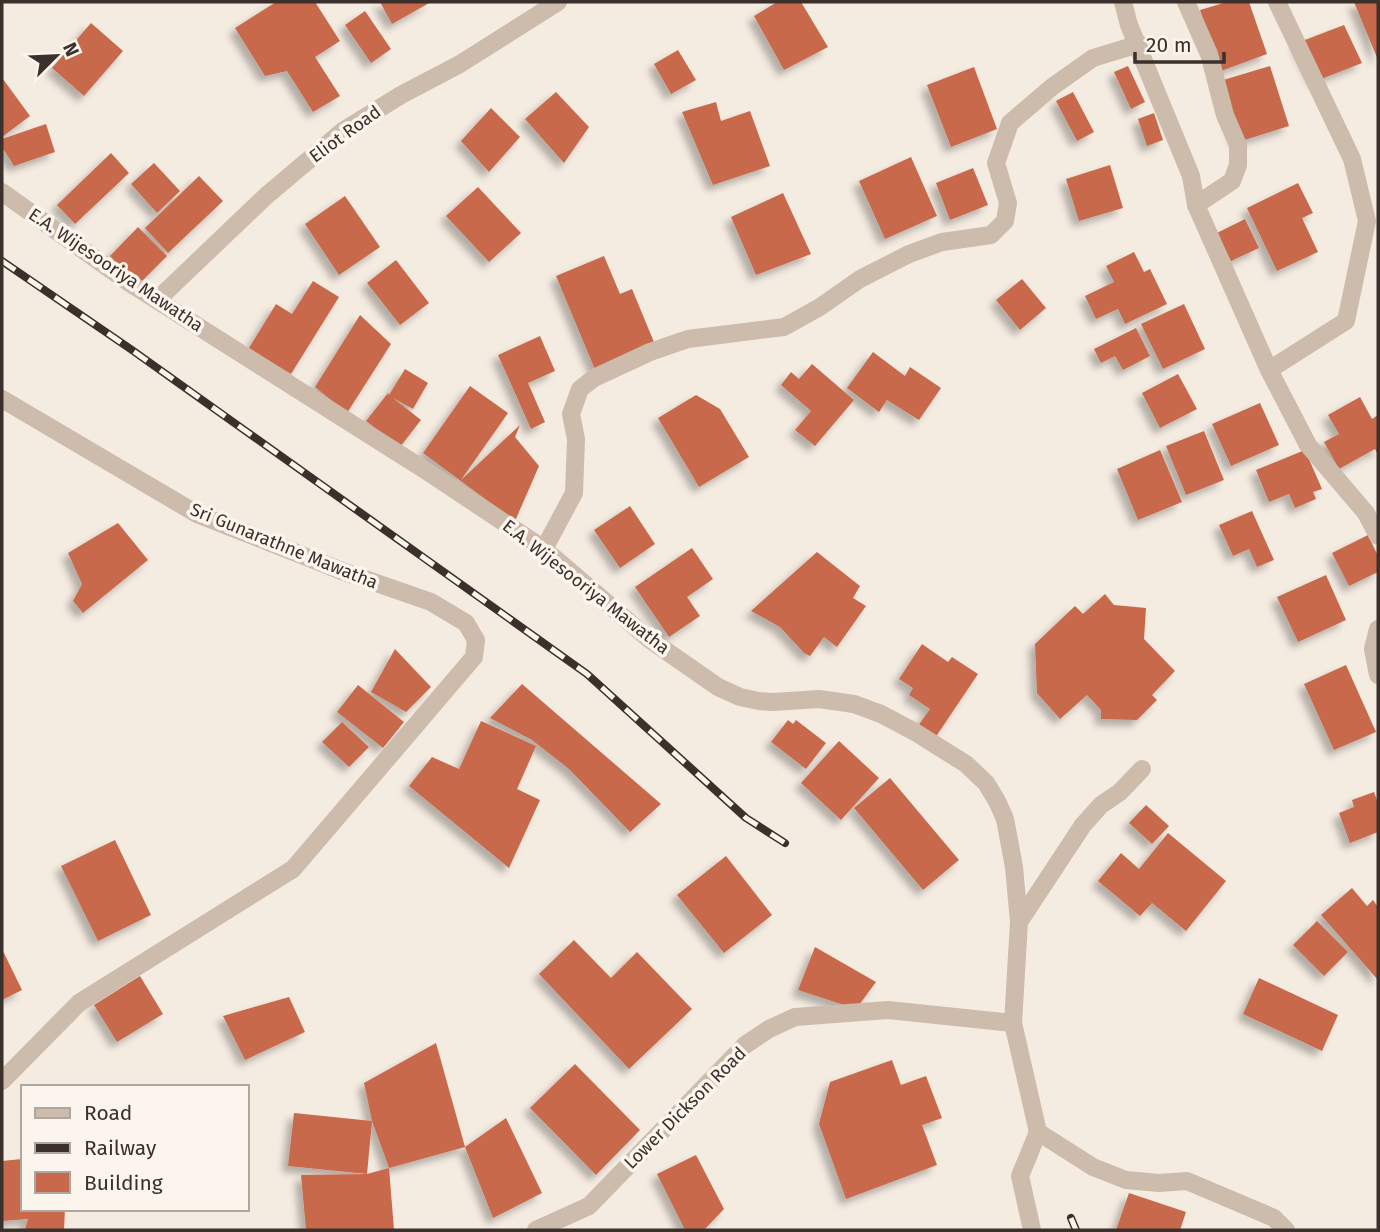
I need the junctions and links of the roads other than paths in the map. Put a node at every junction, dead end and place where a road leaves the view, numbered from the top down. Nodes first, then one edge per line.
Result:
1 (558, 2) edge
2 (1123, 2) edge
3 (1186, 2) edge
4 (1277, 2) edge
5 (1139, 44) junction
6 (2, 192) edge
7 (1196, 205) junction
8 (157, 300) junction
9 (1269, 370) junction
10 (2, 399) edge
11 (1378, 536) edge
12 (544, 549) junction
13 (1378, 629) edge
14 (1378, 675) edge
15 (1142, 769) dead end
16 (1019, 922) junction
17 (1013, 1023) junction
18 (2, 1081) edge
19 (1038, 1132) junction
20 (536, 1230) edge
21 (1032, 1230) edge
22 (1286, 1230) edge

1 - 8 street, Eliot Road
2 - 5 street
3 - 7 street
4 - 9 street
5 - 7 street
5 - 12 street
6 - 8 street, E.A. Wijesooriya Mawatha
7 - 9 street
8 - 12 street, E.A. Wijesooriya Mawatha
9 - 11 street
10 - 18 street, Sri Gunarathne Mawatha
12 - 16 street, E.A. Wijesooriya Mawatha
13 - 14 street
15 - 16 street
16 - 17 street, E.A. Wijesooriya Mawatha
17 - 19 street, E.A. Wijesooriya Mawatha
17 - 20 street, Lower Dickson Road
19 - 21 street
19 - 22 street

